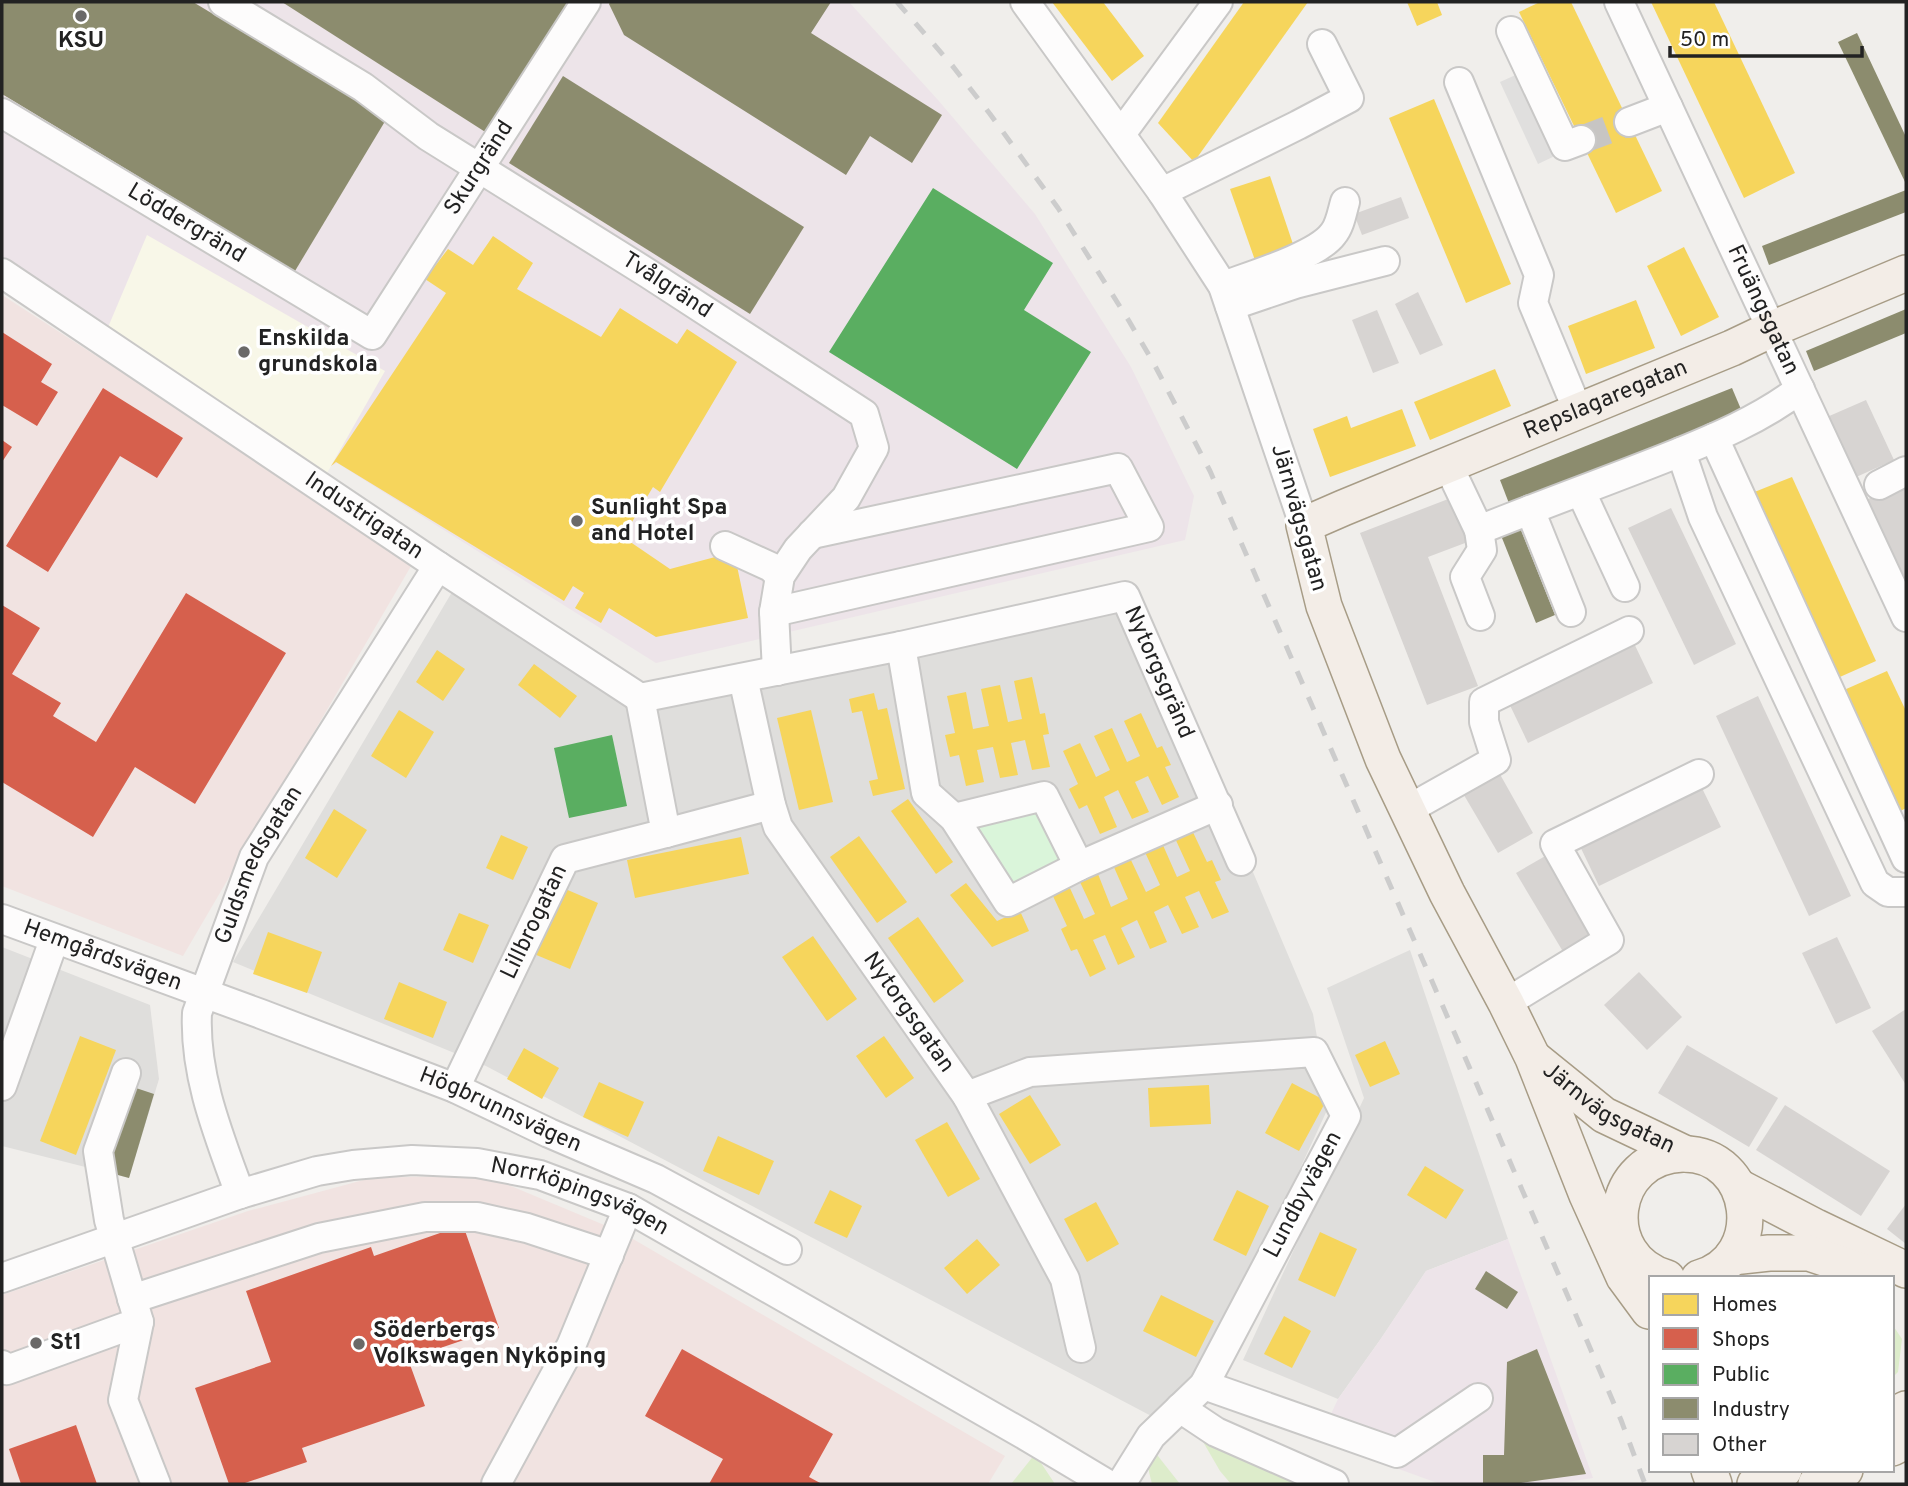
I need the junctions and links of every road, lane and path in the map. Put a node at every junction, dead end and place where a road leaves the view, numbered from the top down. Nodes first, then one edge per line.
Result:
1 (223, 2) edge
2 (586, 2) edge
3 (1025, 2) edge
4 (1218, 2) edge
5 (1619, 2) edge
6 (1511, 31) dead end
7 (1322, 44) dead end
8 (1459, 82) dead end
9 (1668, 107) junction
10 (2, 113) edge
11 (1629, 122) tunnel mouth
12 (1121, 134) junction
13 (1581, 140) tunnel mouth
14 (480, 168) junction
15 (1162, 192) junction
16 (1345, 202) dead end
17 (1385, 261) dead end
18 (2, 273) edge
19 (1906, 273) edge
20 (1226, 296) junction
21 (1772, 329) junction
22 (372, 335) joint
23 (1800, 389) junction
24 (1578, 411) junction
25 (1714, 438) junction
26 (1681, 452) junction
27 (1448, 465) junction
28 (1906, 471) edge
29 (1879, 485) dead end
30 (1581, 492) junction
31 (1530, 510) junction
32 (1304, 525) junction
33 (1479, 530) junction
34 (812, 534) junction
35 (725, 546) dead end
36 (438, 566) junction
37 (780, 576) junction
38 (1625, 587) dead end
39 (774, 612) junction
40 (1571, 612) dead end
41 (1480, 616) dead end
42 (1906, 617) edge
43 (1629, 631) dead end
44 (901, 646) junction
45 (777, 671) junction
46 (743, 678) junction
47 (1828, 685) junction
48 (640, 698) junction
49 (1789, 699) junction
50 (1699, 774) dead end
51 (771, 805) junction
52 (1218, 806) junction
53 (1407, 810) junction
54 (954, 818) junction
55 (666, 833) junction
56 (1906, 858) edge
57 (1241, 861) dead end
58 (1079, 866) junction
59 (1906, 892) edge
60 (2, 919) edge
61 (54, 940) junction
62 (203, 993) junction
63 (1506, 1003) junction
64 (1533, 1058) junction
65 (126, 1073) dead end
66 (2, 1086) edge
67 (456, 1088) junction
68 (967, 1096) junction
69 (1562, 1128) junction
70 (1686, 1154) junction
71 (1739, 1188) junction
72 (240, 1194) junction
73 (1621, 1205) junction
74 (628, 1208) junction
75 (115, 1239) junction
76 (787, 1250) dead end
77 (609, 1255) junction
78 (1906, 1270) edge
79 (1653, 1271) edge
80 (1720, 1273) edge
81 (1876, 1276) edge
82 (2, 1278) edge
83 (136, 1310) junction
84 (1649, 1314) edge
85 (1081, 1348) dead end
86 (2, 1366) edge
87 (1204, 1385) junction
88 (1478, 1398) dead end
89 (1180, 1408) junction
90 (1780, 1472) edge
91 (1841, 1472) edge
92 (156, 1484) edge
93 (496, 1484) edge
94 (1107, 1484) edge
95 (1121, 1484) edge
96 (1334, 1484) edge
97 (1755, 1484) edge
98 (1816, 1484) edge

1 - 14 street, Tvålgränd
2 - 14 street, Skurgränd
3 - 12 street, Järnvägsgatan
4 - 12 street
5 - 9 street, Fruängsgatan
6 - 13 street
7 - 15 street
8 - 24 street
9 - 11 street
9 - 21 street, Fruängsgatan
10 - 22 street, Löddergränd
12 - 15 street, Järnvägsgatan
14 - 22 street, Skurgränd
14 - 34 street, Tvålgränd
15 - 20 street, Järnvägsgatan
16 - 20 street
17 - 20 street
18 - 36 street, Industrigatan
19 - 21 main road, Repslagaregatan
20 - 32 street, Järnvägsgatan
21 - 23 street, Fruängsgatan
21 - 24 main road, Repslagaregatan
23 - 25 street
23 - 42 street, Fruängsgatan
24 - 27 main road, Repslagaregatan
25 - 26 street
25 - 47 street
26 - 30 street
26 - 49 street
27 - 32 main road, Repslagaregatan
27 - 33 street
28 - 29 street
30 - 31 street
30 - 38 street
31 - 33 street
31 - 40 street
32 - 53 main road, Järnvägsgatan
33 - 41 street
34 - 37 street, Tvålgränd
34 - 39 street
35 - 37 street
36 - 48 street, Industrigatan
36 - 62 street, Guldsmedsgatan
37 - 39 street, Tvålgränd
39 - 45 street, Tvålgränd
43 - 53 street
44 - 45 street, Nytorgsgränd
44 - 52 street, Nytorgsgränd
44 - 54 street
45 - 46 street, Nytorgsgränd
46 - 48 street
46 - 51 street, Nytorgsgatan
47 - 49 street
47 - 56 street
48 - 55 street
49 - 59 street
50 - 63 street
51 - 55 street
51 - 68 street, Nytorgsgatan
52 - 57 street, Nytorgsgränd
52 - 58 street
53 - 63 main road, Järnvägsgatan
54 - 58 street
54 - 58 street
55 - 67 street, Lillbrogatan
60 - 61 street, Hemgårdsvägen
61 - 62 street, Hemgårdsvägen
61 - 66 street
62 - 67 street, Högbrunnsvägen
62 - 72 street, Guldsmedsgatan
63 - 64 main road, Järnvägsgatan
64 - 69 main road, Järnvägsgatan
64 - 70 main road, Järnvägsgatan
65 - 75 street
67 - 76 street, Högbrunnsvägen
68 - 85 street, Nytorgsgatan
68 - 87 street, Lundbyvägen
69 - 73 main road, Järnvägsgatan
69 - 84 main road
70 - 71 main road, Järnvägsgatan
70 - 73 main road
71 - 78 main road, Järnvägsgatan
71 - 80 main road
72 - 74 street, Norrköpingsvägen
72 - 75 street, Norrköpingsvägen
73 - 79 main road
74 - 77 street
74 - 94 street, Norrköpingsvägen
75 - 82 street, Norrköpingsvägen
75 - 83 street
77 - 83 street
77 - 93 street
80 - 81 main road
83 - 86 street
83 - 92 street
87 - 88 street
87 - 89 street, Lundbyvägen
89 - 95 street, Lundbyvägen
89 - 96 street
90 - 97 main road
91 - 98 main road

